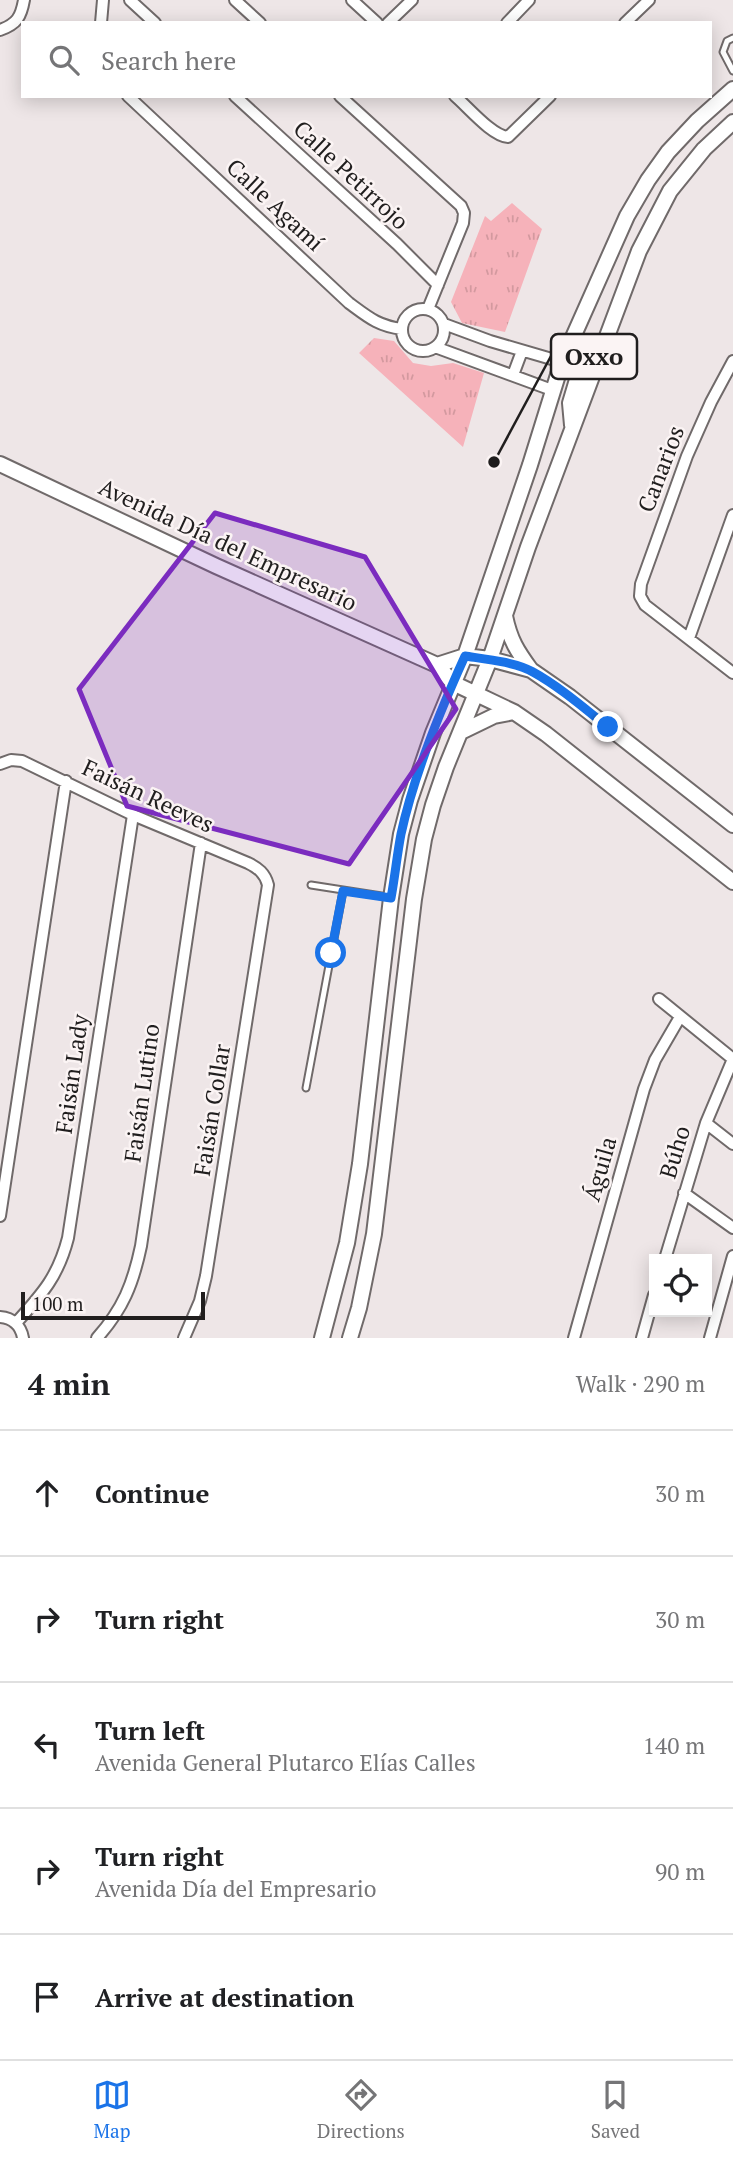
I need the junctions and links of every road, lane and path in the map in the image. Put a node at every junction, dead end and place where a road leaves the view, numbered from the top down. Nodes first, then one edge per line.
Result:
1 (24, 0) edge
2 (103, 0) edge
3 (130, 0) edge
4 (235, 0) edge
5 (352, 0) edge
6 (412, 0) edge
7 (529, 0) edge
8 (649, 0) edge
9 (101, 21) edge
10 (153, 21) edge
11 (258, 21) edge
12 (375, 21) edge
13 (390, 21) edge
14 (509, 21) edge
15 (627, 21) edge
16 (0, 30) edge
17 (733, 38) edge
18 (733, 71) edge
19 (733, 89) edge
20 (130, 98) edge
21 (237, 98) edge
22 (342, 98) edge
23 (457, 98) edge
24 (548, 98) edge
25 (733, 122) edge
26 (438, 285) junction
27 (428, 309) junction
28 (444, 324) junction
29 (402, 329) junction
30 (570, 342) junction
31 (435, 347) junction
32 (522, 351) junction
33 (733, 361) edge
34 (562, 362) junction
35 (513, 375) junction
36 (552, 390) junction
37 (572, 430) junction
38 (0, 464) edge
39 (733, 515) edge
40 (505, 615) junction
41 (689, 638) junction
42 (465, 656) junction
43 (490, 659) junction
44 (438, 665) junction
45 (531, 670) junction
46 (733, 673) edge
47 (453, 683) junction
48 (476, 693) junction
49 (514, 712) junction
50 (461, 732) junction
51 (0, 764) edge
52 (66, 781) junction
53 (133, 815) junction
54 (733, 825) edge
55 (201, 843) junction
56 (733, 882) edge
57 (268, 885) joint
58 (311, 885) dead end
59 (343, 891) junction
60 (391, 898) junction
61 (659, 999) dead end
62 (680, 1017) junction
63 (733, 1059) edge
64 (306, 1088) dead end
65 (368, 1105) junction
66 (706, 1123) junction
67 (387, 1125) junction
68 (733, 1144) edge
69 (684, 1194) junction
70 (0, 1216) edge
71 (733, 1228) edge
72 (666, 1254) edge
73 (733, 1256) edge
74 (649, 1313) edge
75 (0, 1317) edge
76 (16, 1323) junction
77 (23, 1338) edge
78 (97, 1338) edge
79 (184, 1338) edge
80 (322, 1338) edge
81 (350, 1338) edge
82 (574, 1338) edge
83 (642, 1338) edge
84 (710, 1338) edge

1 - 16 street
2 - 9 street
3 - 10 street
4 - 11 street
5 - 12 street
6 - 13 street
7 - 14 street
8 - 15 street
17 - 18 lane
19 - 30 street
20 - 29 street, Calle Agamí
21 - 26 street, Calle Petirrojo
22 - 26 street
23 - 24 street
25 - 37 street
26 - 27 street
27 - 28 street
27 - 29 street
28 - 31 street
28 - 32 street
29 - 31 street
30 - 34 street
30 - 37 street
31 - 35 street
32 - 34 street
32 - 35 street
33 - 41 street, Canarios
34 - 36 street
35 - 36 street
36 - 42 street
37 - 40 street
38 - 44 street, Avenida Día del Empresario
39 - 41 street
40 - 43 street
40 - 45 street
41 - 46 street
42 - 43 street
42 - 44 street
42 - 47 street
43 - 45 street
43 - 48 street
44 - 47 street, Avenida Día del Empresario
45 - 54 street
47 - 48 street, Avenida Día del Empresario
47 - 60 street
48 - 49 street, Avenida Día del Empresario
48 - 50 street
49 - 50 street
49 - 56 street, Avenida Día del Empresario
50 - 67 street
51 - 52 street, Faisán Reeves
52 - 53 street, Faisán Reeves
52 - 70 street
53 - 55 street, Faisán Reeves
53 - 76 street, Faisán Lady
55 - 57 street, Faisán Reeves
55 - 78 street, Faisán Lutino
57 - 79 street, Faisán Collar
58 - 59 lane
59 - 60 lane
59 - 64 lane
60 - 65 street
61 - 62 street
62 - 63 street
62 - 82 street, Águila
63 - 66 street, Búho
65 - 67 street
65 - 80 street
66 - 68 street
66 - 69 street, Búho
67 - 81 street
69 - 71 street
69 - 72 street, Búho
73 - 84 street
74 - 83 street
75 - 76 street
76 - 77 street

